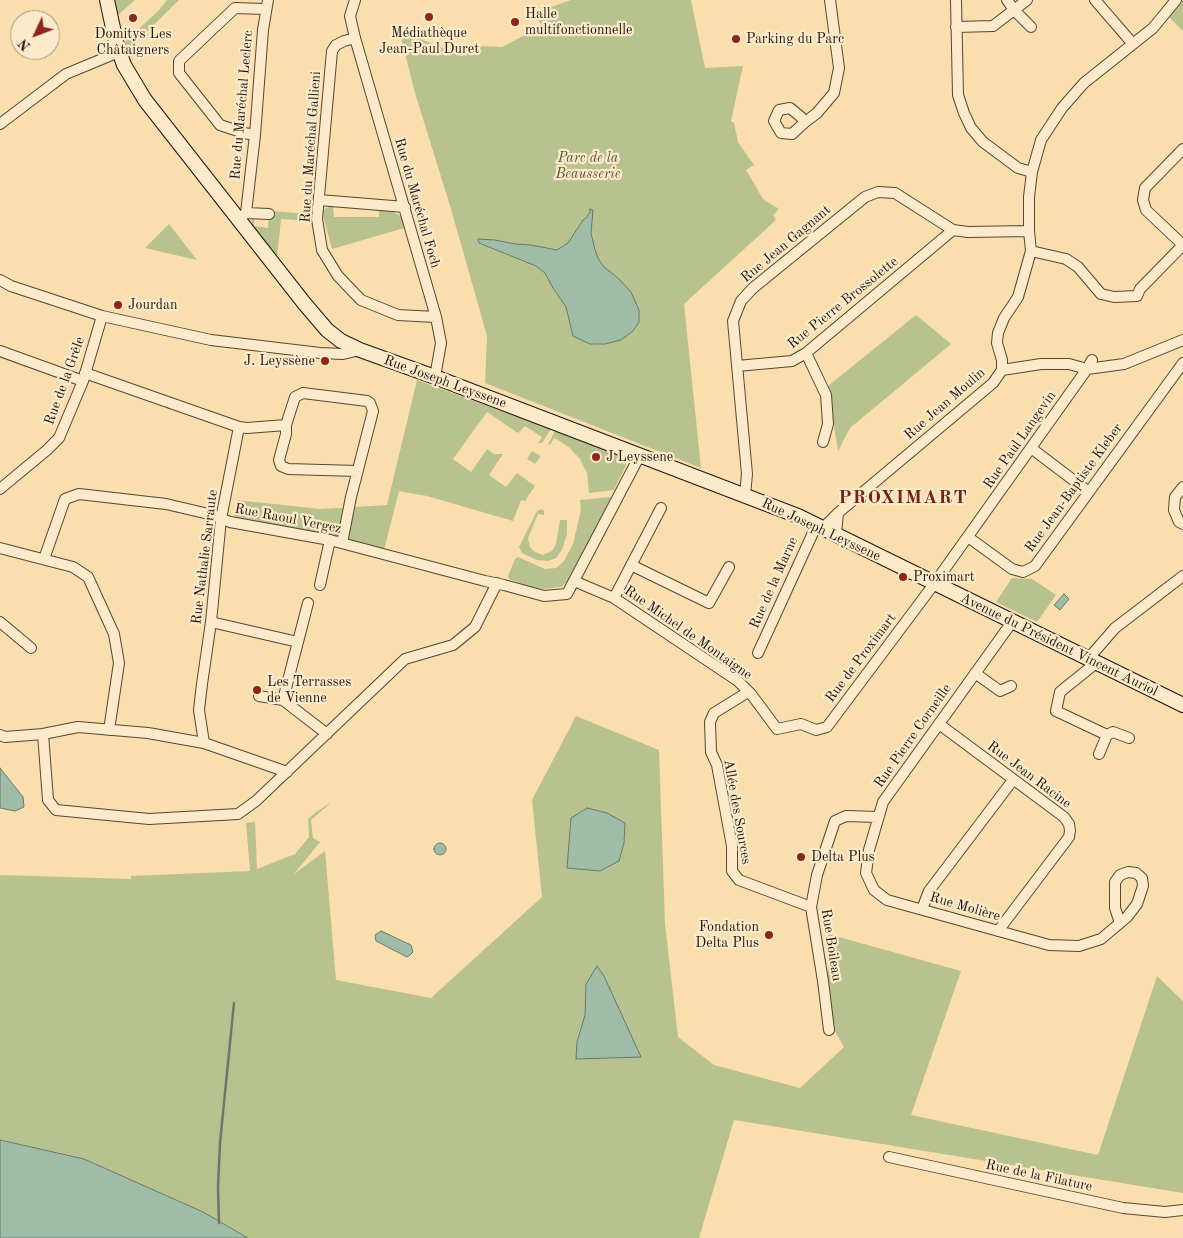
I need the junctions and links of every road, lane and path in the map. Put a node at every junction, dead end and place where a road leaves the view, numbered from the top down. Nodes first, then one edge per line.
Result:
1 (107, 0) edge
2 (355, 0) edge
3 (830, 0) edge
4 (956, 0) edge
5 (1008, 0) edge
6 (1027, 0) edge
7 (1096, 0) edge
8 (1176, 0) edge
9 (266, 4) edge
10 (1014, 10) junction
11 (1032, 27) dead end
12 (956, 28) junction
13 (355, 38) junction
14 (1133, 44) junction
15 (119, 52) junction
16 (804, 123) dead end
17 (0, 124) edge
18 (255, 134) junction
19 (1183, 149) edge
20 (1032, 172) junction
21 (319, 200) junction
22 (405, 207) junction
23 (269, 214) dead end
24 (243, 216) junction
25 (953, 230) junction
26 (1029, 231) junction
27 (1183, 245) edge
28 (1031, 251) junction
29 (0, 280) edge
30 (102, 316) junction
31 (436, 317) junction
32 (1183, 340) edge
33 (341, 341) junction
34 (360, 350) junction
35 (0, 351) edge
36 (327, 353) junction
37 (806, 353) junction
38 (1183, 363) edge
39 (1090, 364) junction
40 (737, 366) junction
41 (1002, 370) junction
42 (84, 377) junction
43 (436, 377) junction
44 (286, 424) junction
45 (239, 427) junction
46 (823, 442) dead end
47 (1031, 448) junction
48 (640, 455) junction
49 (357, 472) junction
50 (1183, 487) edge
51 (0, 490) edge
52 (1089, 492) junction
53 (745, 495) junction
54 (661, 508) dead end
55 (221, 519) junction
56 (1183, 524) edge
57 (825, 529) junction
58 (968, 537) junction
59 (330, 540) junction
60 (342, 543) junction
61 (0, 548) edge
62 (44, 559) junction
63 (631, 565) junction
64 (728, 567) dead end
65 (1183, 576) edge
66 (574, 581) junction
67 (498, 583) junction
68 (934, 584) junction
69 (320, 586) dead end
70 (614, 598) junction
71 (308, 603) dead end
72 (0, 622) edge
73 (211, 622) junction
74 (1012, 622) junction
75 (298, 642) junction
76 (31, 648) dead end
77 (758, 653) dead end
78 (1092, 661) junction
79 (975, 673) junction
80 (1011, 686) dead end
81 (748, 692) junction
82 (259, 696) dead end
83 (283, 700) junction
84 (1183, 705) edge
85 (801, 724) joint
86 (939, 724) junction
87 (109, 730) junction
88 (43, 734) junction
89 (327, 734) junction
90 (0, 735) edge
91 (1108, 735) junction
92 (1129, 738) dead end
93 (204, 743) junction
94 (1099, 754) dead end
95 (287, 772) junction
96 (1014, 780) junction
97 (878, 817) junction
98 (811, 907) junction
99 (922, 909) junction
100 (1120, 923) junction
101 (998, 931) junction
102 (828, 1030) dead end
103 (889, 1157) dead end
104 (1183, 1210) edge

1 - 15 street, Rue Joseph Leyssene
2 - 13 street, Rue du Maréchal Foch
3 - 16 street
4 - 12 street
5 - 10 street
6 - 10 street
7 - 14 street
8 - 14 street
9 - 18 street, Rue du Maréchal Leclerc
9 - 18 street
10 - 11 street
10 - 12 street
12 - 20 street
13 - 21 street, Rue du Maréchal Gallieni
13 - 22 street, Rue du Maréchal Foch
14 - 20 street
15 - 17 street
15 - 24 street, Rue Joseph Leyssene
18 - 24 street, Rue du Maréchal Leclerc
19 - 27 street
20 - 26 street
21 - 22 street
21 - 31 street, Rue du Maréchal Gallieni
22 - 31 street, Rue du Maréchal Foch
23 - 24 street
24 - 33 street, Rue Joseph Leyssene
25 - 26 street, Rue Jean Gagnant
25 - 37 street, Rue Pierre Brossolette
25 - 40 street, Rue Jean Gagnant
26 - 28 street
27 - 28 street
28 - 41 street
29 - 30 street
30 - 36 street
30 - 42 street, Rue de la Grêle
31 - 43 street, Rue du Maréchal Foch
32 - 39 street, Rue Jean Moulin
33 - 34 street, Rue Joseph Leyssene
33 - 36 street
34 - 36 street
34 - 43 street, Rue Joseph Leyssene
35 - 42 street
37 - 40 street, Rue Pierre Brossolette
37 - 46 street
38 - 52 street, Rue Jean-Baptiste Kleber
39 - 41 street, Rue Jean Moulin
39 - 47 street, Rue Paul Langevin
40 - 53 street, Rue Jean Gagnant
41 - 57 street, Rue Jean Moulin
42 - 45 street
42 - 51 street, Rue de la Grêle
43 - 48 street, Rue Joseph Leyssene
44 - 45 street
44 - 49 street
44 - 49 street
45 - 55 street, Rue Nathalie Sarraute
47 - 52 street
47 - 58 street, Rue Paul Langevin
48 - 53 street, Rue Joseph Leyssene
48 - 66 street
49 - 60 street
50 - 56 street
52 - 58 street, Rue Jean-Baptiste Kleber
53 - 57 street, Rue Joseph Leyssene
54 - 63 street
55 - 59 street, Rue Raoul Vergez
55 - 62 street, Rue Raoul Vergez
55 - 73 street, Rue Nathalie Sarraute
57 - 68 street, Rue Joseph Leyssene
57 - 77 street, Rue de la Marne
58 - 68 street, Rue Paul Langevin
59 - 60 street, Rue Raoul Vergez
59 - 69 street
60 - 67 street, Rue Raoul Vergez
61 - 62 street
62 - 87 street
63 - 64 street
63 - 70 street
65 - 78 street
66 - 67 street, Rue Raoul Vergez
66 - 70 street, Rue Michel de Montaigne
67 - 89 street
68 - 74 street, Avenue du Président Vincent Auriol
68 - 85 street, Rue de Proximart
70 - 81 street, Rue Michel de Montaigne
71 - 75 street
72 - 76 street
73 - 75 street
73 - 93 street, Rue Nathalie Sarraute
74 - 78 street, Avenue du Président Vincent Auriol
74 - 79 street, Rue Pierre Corneille
75 - 83 street
78 - 84 street, Avenue du Président Vincent Auriol
78 - 91 street
79 - 80 street
79 - 86 street, Rue Pierre Corneille
81 - 85 street, Rue Michel de Montaigne
81 - 98 street, Allée des Sources
82 - 83 street
83 - 89 street
86 - 96 street, Rue Jean Racine
86 - 97 street, Rue Pierre Corneille
87 - 88 street
87 - 93 street
88 - 90 street
88 - 95 street
89 - 95 street
91 - 92 street
91 - 94 street
93 - 95 street
96 - 99 street
96 - 101 street, Rue Jean Racine
97 - 98 street, Rue Boileau
97 - 99 street, Rue Molière
98 - 102 street, Rue Boileau
99 - 101 street, Rue Molière
100 - 100 street, Rue Molière
100 - 101 street, Rue Molière
103 - 104 street, Rue de la Filature

